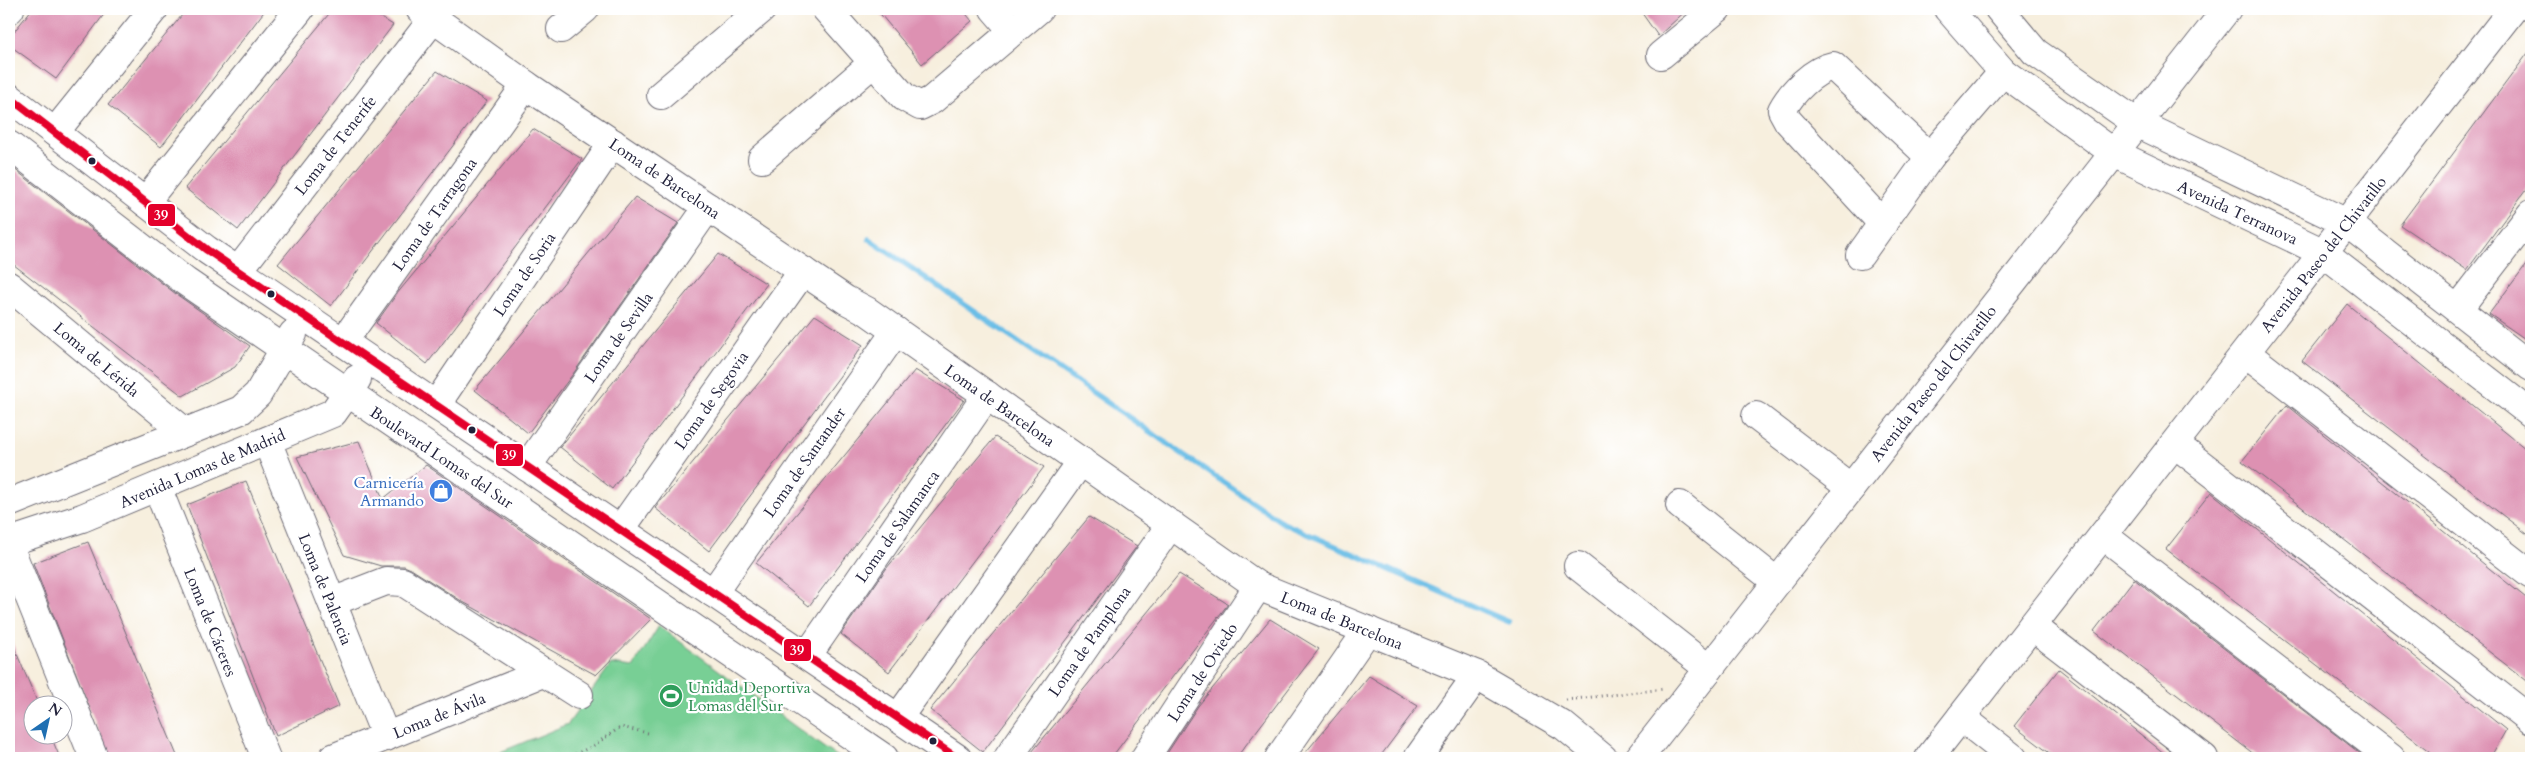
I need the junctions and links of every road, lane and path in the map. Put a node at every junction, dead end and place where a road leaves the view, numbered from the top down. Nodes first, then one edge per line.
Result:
1 (154, 9) edge
2 (300, 9) edge
3 (584, 9) edge
4 (762, 9) edge
5 (826, 9) edge
6 (994, 9) edge
7 (1039, 9) edge
8 (1717, 9) edge
9 (1948, 9) edge
10 (1999, 9) edge
11 (2227, 9) edge
12 (2513, 9) edge
13 (427, 14) edge
14 (561, 29) dead end
15 (1013, 31) junction
16 (1661, 55) dead end
17 (873, 63) junction
18 (2002, 72) junction
19 (526, 85) junction
20 (661, 95) dead end
21 (9, 97) edge
22 (2137, 123) junction
23 (55, 132) junction
24 (613, 144) junction
25 (9, 145) edge
26 (2114, 153) junction
27 (1930, 157) junction
28 (762, 159) dead end
29 (145, 202) junction
30 (708, 208) junction
31 (2531, 214) edge
32 (2347, 223) junction
33 (1883, 224) junction
34 (2324, 253) junction
35 (1860, 255) dead end
36 (238, 271) junction
37 (803, 271) junction
38 (9, 286) edge
39 (2458, 309) junction
40 (304, 316) junction
41 (896, 332) junction
42 (343, 342) junction
43 (284, 349) junction
44 (2246, 353) junction
45 (370, 360) junction
46 (2531, 367) edge
47 (348, 393) junction
48 (987, 395) junction
49 (436, 405) junction
50 (2531, 414) edge
51 (1756, 416) dead end
52 (185, 432) junction
53 (267, 441) junction
54 (2175, 444) junction
55 (1081, 461) junction
56 (527, 467) junction
57 (71, 478) junction
58 (157, 487) junction
59 (1851, 488) junction
60 (9, 503) edge
61 (1680, 505) dead end
62 (82, 518) junction
63 (1171, 524) junction
64 (620, 530) junction
65 (2104, 535) junction
66 (9, 542) edge
67 (9, 546) edge
68 (1578, 566) dead end
69 (2531, 575) edge
70 (1777, 582) junction
71 (1258, 586) junction
72 (713, 593) junction
73 (332, 602) junction
74 (2032, 626) junction
75 (1368, 630) junction
76 (807, 656) junction
77 (545, 672) junction
78 (1477, 675) junction
79 (1703, 677) junction
80 (853, 688) junction
81 (579, 695) dead end
82 (1528, 705) junction
83 (898, 718) junction
84 (1961, 718) junction
85 (2531, 720) edge
86 (831, 722) junction
87 (648, 733) dead end
88 (386, 737) junction
89 (1425, 755) edge
90 (94, 758) edge
91 (266, 758) edge
92 (333, 758) edge
93 (566, 758) edge
94 (884, 758) edge
95 (957, 758) edge
96 (1008, 758) edge
97 (1145, 758) edge
98 (1279, 758) edge
99 (1603, 758) edge
100 (1639, 758) edge
101 (1929, 758) edge
102 (2014, 758) edge
103 (2204, 758) edge
104 (2392, 758) edge

1 - 23 street
2 - 29 street
3 - 14 street
4 - 20 street
5 - 17 street
6 - 15 street
7 - 15 street
8 - 16 street
9 - 18 street, Avenida Terranova
10 - 22 street
11 - 22 street, Avenida Paseo del Chivatillo
12 - 32 street, Avenida Paseo del Chivatillo
13 - 19 street, Loma de Barcelona
13 - 36 street, Loma de Tenerife
15 - 17 street
17 - 28 street
18 - 26 street, Avenida Terranova
18 - 27 street
19 - 24 street, Loma de Barcelona
19 - 42 street, Loma de Tarragona
21 - 23 street
22 - 26 street, Avenida Paseo del Chivatillo
22 - 32 street
23 - 29 street
24 - 30 street, Loma de Barcelona
24 - 49 street, Loma de Soria
25 - 43 street, Boulevard Lomas del Sur
26 - 34 street, Avenida Terranova
26 - 59 street, Avenida Paseo del Chivatillo
27 - 33 street
27 - 33 street
29 - 36 street
30 - 37 street, Loma de Barcelona
30 - 56 street, Loma de Sevilla
31 - 39 street
32 - 34 street, Avenida Paseo del Chivatillo
32 - 39 street
33 - 35 street
34 - 44 street, Avenida Paseo del Chivatillo
34 - 50 street, Avenida Terranova
36 - 40 street
37 - 41 street, Loma de Barcelona
37 - 64 street, Loma de Segovia
38 - 52 street, Loma de Lérida
39 - 46 street
40 - 42 street
40 - 43 street
41 - 48 street, Loma de Barcelona
41 - 72 street, Loma de Santander
42 - 45 street
43 - 47 street, Boulevard Lomas del Sur
43 - 52 street
44 - 54 street, Avenida Paseo del Chivatillo
44 - 69 street
45 - 47 street, Avenida Lomas de Madrid
45 - 49 street
47 - 53 street, Avenida Lomas de Madrid
47 - 86 street, Boulevard Lomas del Sur
48 - 55 street, Loma de Barcelona
48 - 76 street, Loma de Salamanca
49 - 56 street
51 - 59 street
52 - 57 street
53 - 58 street, Avenida Lomas de Madrid
53 - 73 street, Loma de Palencia
54 - 65 street, Avenida Paseo del Chivatillo
54 - 85 street
55 - 63 street, Loma de Barcelona
55 - 83 street
56 - 64 street
57 - 60 street
57 - 62 street
58 - 62 street, Avenida Lomas de Madrid
58 - 91 street, Loma de Cáceres
59 - 70 street, Avenida Paseo del Chivatillo
61 - 70 street
62 - 66 street, Avenida Lomas de Madrid
63 - 71 street, Loma de Barcelona
63 - 96 street, Loma de Pamplona
64 - 72 street
65 - 74 street, Avenida Paseo del Chivatillo
65 - 104 street
67 - 90 street
68 - 79 street
70 - 79 street, Avenida Paseo del Chivatillo
71 - 75 street, Loma de Barcelona
71 - 97 street, Loma de Oviedo
72 - 76 street
73 - 77 street
73 - 88 street, Loma de Palencia
74 - 84 street, Avenida Paseo del Chivatillo
74 - 103 street
75 - 78 street, Loma de Barcelona
75 - 98 street
76 - 80 street
77 - 81 street
77 - 88 street, Loma de Ávila
78 - 82 street, Loma de Barcelona
78 - 89 street
79 - 82 path
79 - 100 street, Avenida Paseo del Chivatillo
80 - 83 street
80 - 86 street
82 - 99 street, Loma de Barcelona
83 - 95 street
84 - 101 street, Avenida Paseo del Chivatillo
84 - 102 street
86 - 94 street, Boulevard Lomas del Sur
87 - 93 path
88 - 92 street, Loma de Ávila

